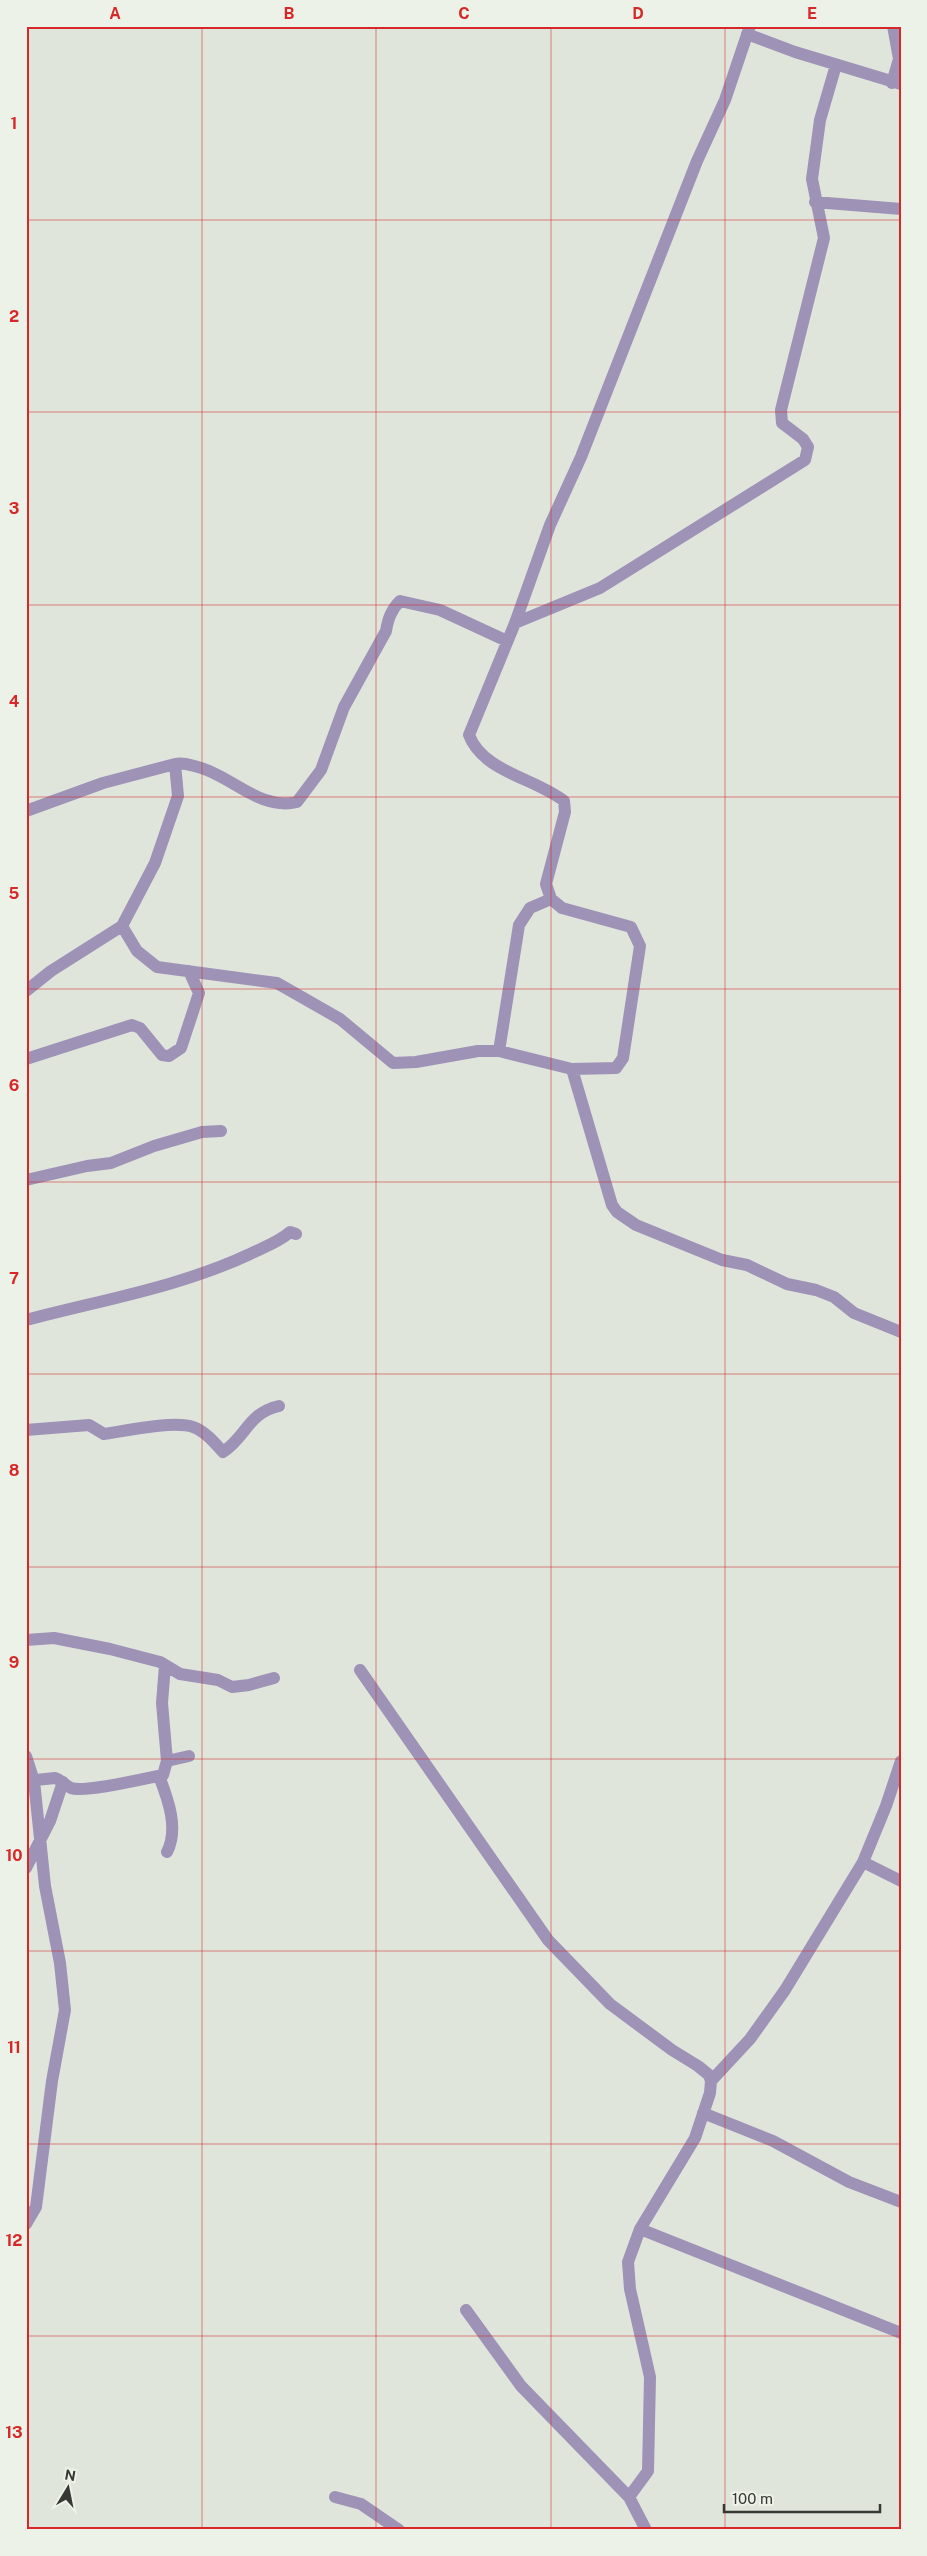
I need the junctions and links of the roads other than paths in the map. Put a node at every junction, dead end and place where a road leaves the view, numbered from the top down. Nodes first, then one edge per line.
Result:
1 (893, 26) edge
2 (748, 30) edge
3 (836, 65) junction
4 (896, 83) edge
5 (815, 202) junction
6 (901, 209) edge
7 (515, 623) junction
8 (507, 641) junction
9 (175, 764) junction
10 (26, 811) edge
11 (551, 899) junction
12 (122, 926) junction
13 (189, 972) junction
14 (26, 991) edge
15 (499, 1051) junction
16 (26, 1058) edge
17 (572, 1069) junction
18 (221, 1131) dead end
19 (26, 1180) edge
20 (296, 1234) dead end
21 (26, 1320) edge
22 (901, 1332) edge
23 (278, 1406) dead end
24 (26, 1430) edge
25 (26, 1640) edge
26 (165, 1665) junction
27 (360, 1670) dead end
28 (274, 1678) dead end
29 (26, 1756) edge
30 (189, 1756) dead end
31 (167, 1761) junction
32 (901, 1761) edge
33 (159, 1776) junction
34 (30, 1781) edge
35 (63, 1782) junction
36 (40, 1841) junction
37 (167, 1852) dead end
38 (863, 1862) junction
39 (26, 1868) edge
40 (901, 1881) edge
41 (711, 2080) junction
42 (703, 2113) junction
43 (901, 2202) edge
44 (26, 2224) edge
45 (640, 2229) junction
46 (466, 2310) dead end
47 (901, 2333) edge
48 (628, 2496) junction
49 (335, 2497) dead end
50 (399, 2530) edge
51 (646, 2530) edge

1 - 4 street
2 - 3 street
2 - 7 street
3 - 4 street
3 - 5 street
5 - 6 street
5 - 7 street
7 - 8 street
8 - 9 street
8 - 11 street
9 - 10 street
9 - 12 street
11 - 15 street
11 - 17 street
12 - 13 street
12 - 14 street
13 - 15 street
13 - 16 street
15 - 17 street
17 - 22 street
18 - 19 street
20 - 21 street
23 - 24 street
25 - 26 street
26 - 28 street
26 - 31 street
27 - 41 street
29 - 34 street
30 - 31 street
31 - 33 street
32 - 38 street
33 - 35 street
33 - 37 street
34 - 35 street
34 - 36 street
35 - 36 street
36 - 39 street
36 - 44 street
38 - 40 street
38 - 41 street
41 - 42 street
42 - 43 street
42 - 45 street
45 - 47 street
45 - 48 street
46 - 48 street
48 - 51 street
49 - 50 street

